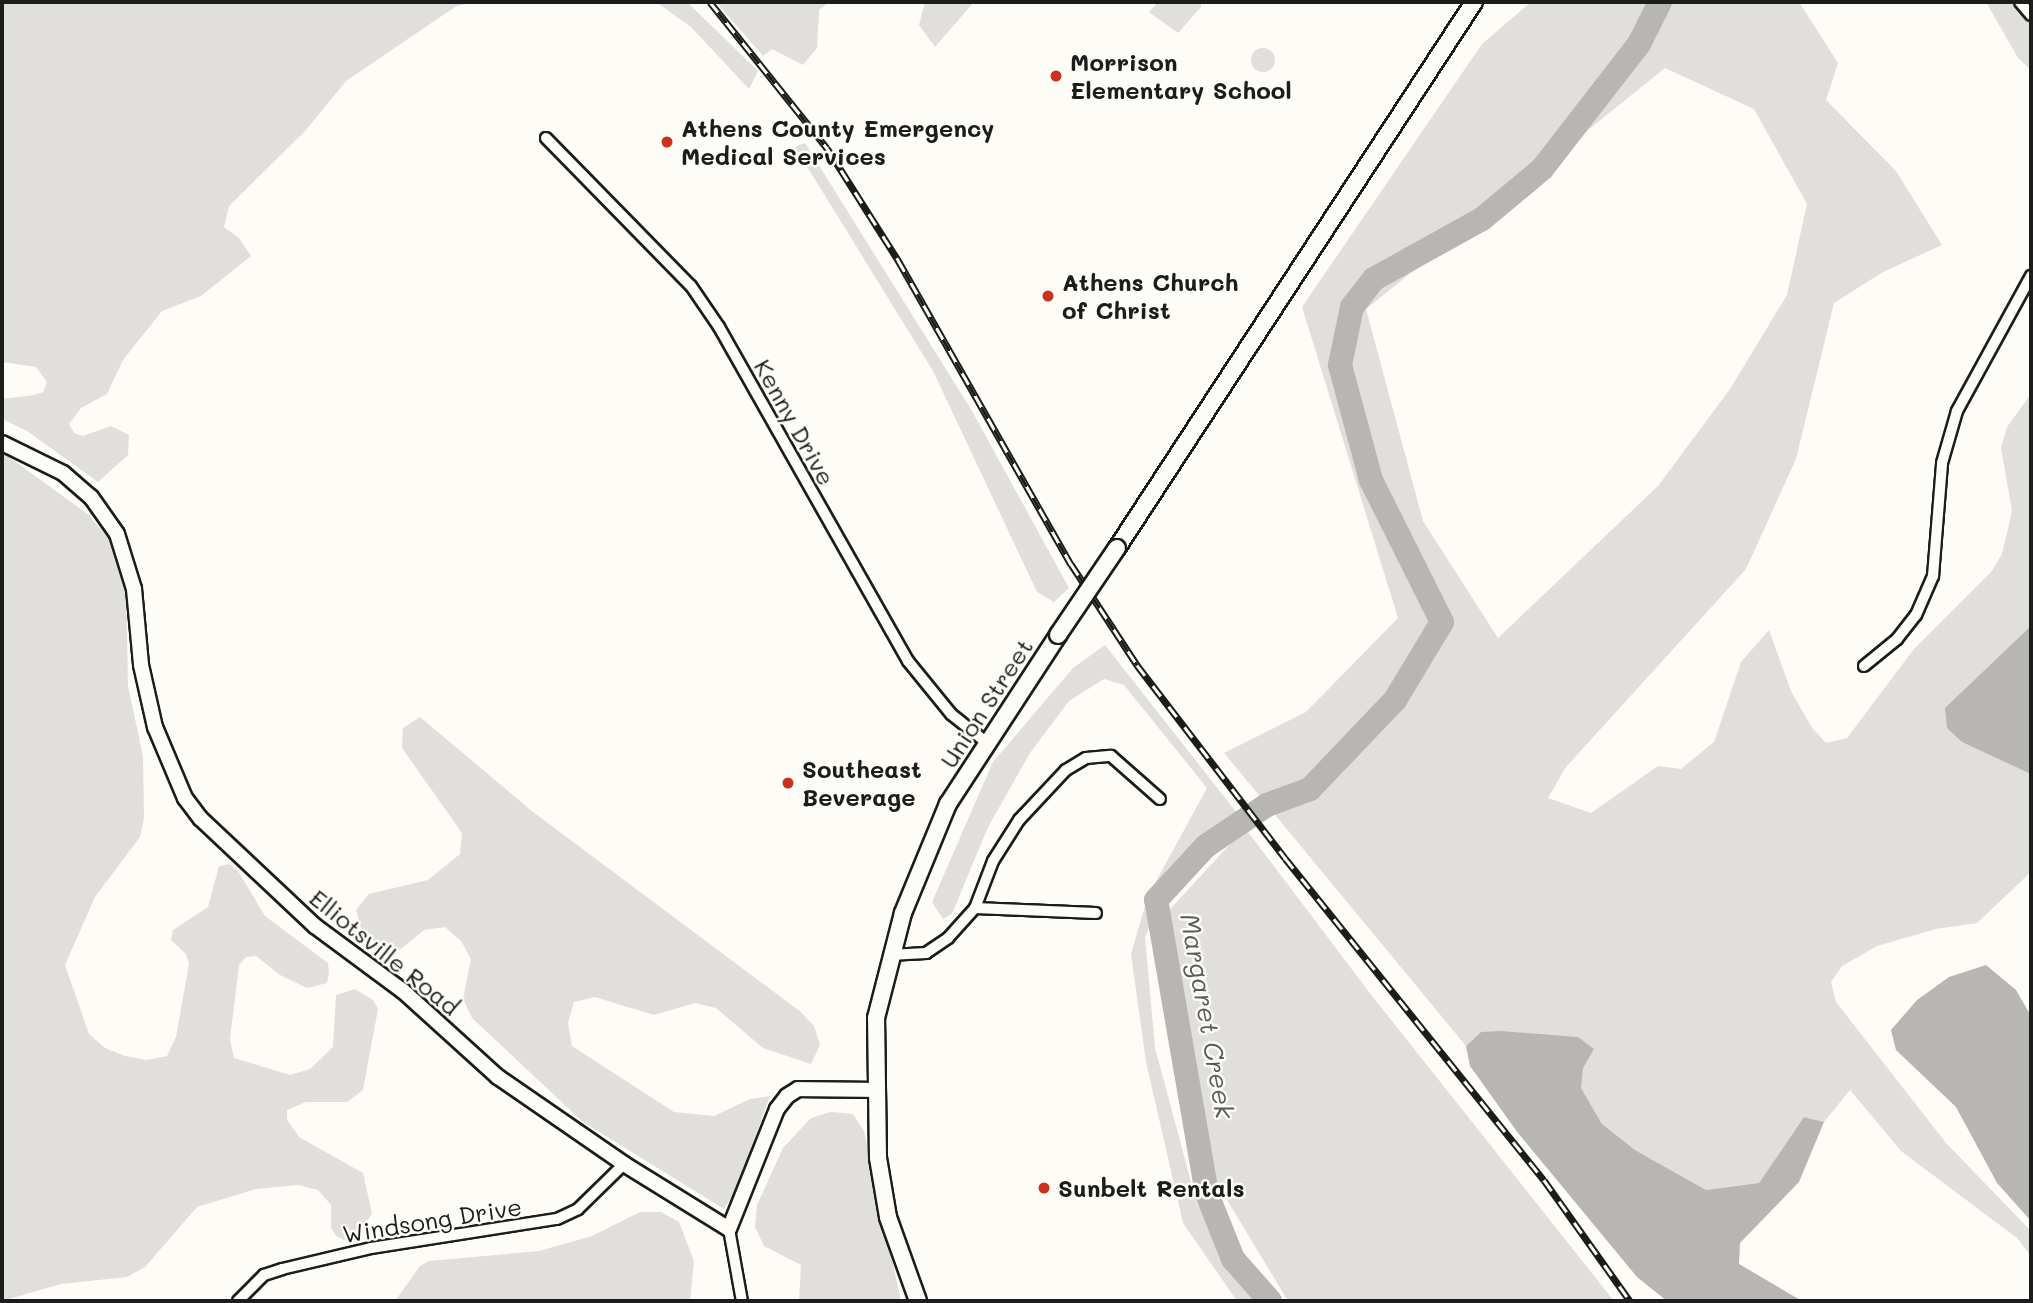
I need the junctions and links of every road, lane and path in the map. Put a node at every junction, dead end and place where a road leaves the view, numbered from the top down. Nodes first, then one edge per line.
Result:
1 (1474, 2) edge
2 (2020, 2) edge
3 (2031, 15) edge
4 (546, 138) dead end
5 (2031, 276) edge
6 (2, 443) edge
7 (1864, 666) dead end
8 (986, 742) junction
9 (1160, 799) dead end
10 (975, 908) junction
11 (1096, 913) dead end
12 (890, 955) junction
13 (875, 1090) junction
14 (624, 1164) junction
15 (729, 1229) junction
16 (238, 1301) edge
17 (742, 1301) edge
18 (918, 1301) edge

1 - 8 main road, Union Street, bridge
2 - 3 street
4 - 8 street, Kenny Drive
5 - 7 street
6 - 14 street, Elliotsville Road
8 - 12 main road, Union Street
9 - 10 street
10 - 11 street
10 - 12 street
12 - 13 main road, Union Street
13 - 15 street
13 - 18 main road, Union Street
14 - 15 street, Elliotsville Road
14 - 16 street, Windsong Drive
15 - 17 street

